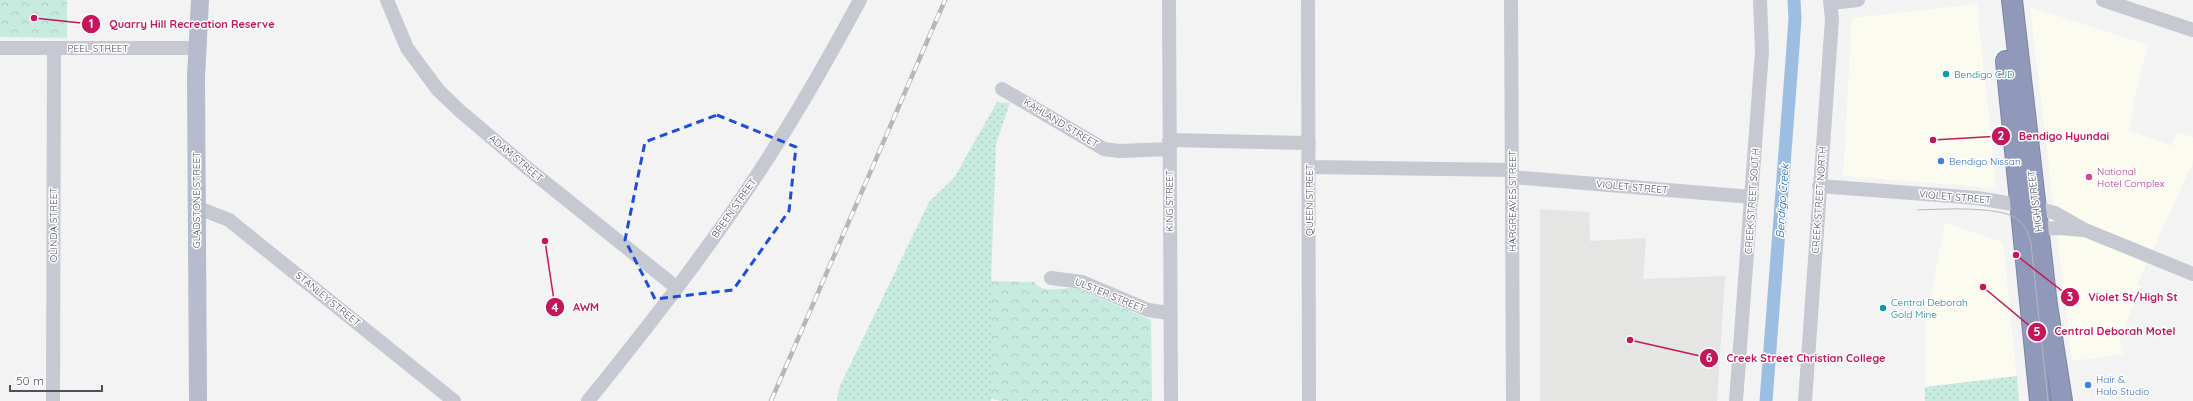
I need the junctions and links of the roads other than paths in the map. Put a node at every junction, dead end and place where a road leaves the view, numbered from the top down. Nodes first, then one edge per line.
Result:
1 (200, 0) edge
2 (387, 0) edge
3 (860, 0) edge
4 (1169, 0) edge
5 (1308, 0) edge
6 (1511, 0) edge
7 (1760, 0) edge
8 (1858, 0) edge
9 (2000, 0) edge
10 (2012, 0) edge
11 (2104, 0) edge
12 (1830, 2) edge
13 (2193, 30) edge
14 (0, 48) edge
15 (54, 48) junction
16 (196, 48) junction
17 (1002, 89) dead end
18 (1309, 143) junction
19 (1169, 144) junction
20 (1309, 167) junction
21 (1512, 174) junction
22 (1819, 186) junction
23 (1752, 197) junction
24 (2027, 206) junction
25 (196, 207) junction
26 (2030, 230) junction
27 (2084, 230) junction
28 (2193, 274) edge
29 (1051, 278) dead end
30 (677, 288) junction
31 (1169, 313) junction
32 (2041, 324) junction
33 (53, 401) edge
34 (198, 401) edge
35 (454, 401) edge
36 (588, 401) edge
37 (1171, 401) edge
38 (1309, 401) edge
39 (1513, 401) edge
40 (1736, 401) edge
41 (1805, 401) edge
42 (2040, 401) edge
43 (2062, 401) edge

1 - 16 main road, GLADSTONE STREET
2 - 30 street, ADAM STREET
3 - 30 street, BREEN STREET
4 - 19 street, KING STREET
5 - 18 street, QUEEN STREET
6 - 21 street, HARGREAVES STREET
7 - 23 street, CREEK STREET SOUTH
8 - 12 street
9 - 24 highway, HIGH STREET
10 - 24 highway, HIGH STREET
11 - 13 street
12 - 22 street, CREEK STREET NORTH
14 - 15 street, PEEL STREET
15 - 16 street, PEEL STREET
15 - 33 street, OLINDA STREET
16 - 25 main road, GLADSTONE STREET
17 - 19 street, KAHLAND STREET
18 - 19 street, KAHLAND STREET
18 - 20 street, QUEEN STREET
19 - 31 street, KING STREET
20 - 21 street, VIOLET STREET
20 - 38 street, QUEEN STREET
21 - 23 street, VIOLET STREET
21 - 39 street, HARGREAVES STREET
22 - 24 street, VIOLET STREET
22 - 41 street, CREEK STREET NORTH
23 - 40 street, CREEK STREET SOUTH
24 - 26 highway, HIGH STREET
24 - 27 street, VIOLET STREET
25 - 34 main road, GLADSTONE STREET
25 - 35 street, STANLEY STREET
26 - 27 street, VIOLET STREET
26 - 32 highway, HIGH STREET
27 - 28 street, VIOLET STREET
29 - 31 street, ULSTER STREET
30 - 36 street, BREEN STREET
31 - 37 street, KING STREET
32 - 42 highway, HIGH STREET
32 - 43 highway, HIGH STREET

